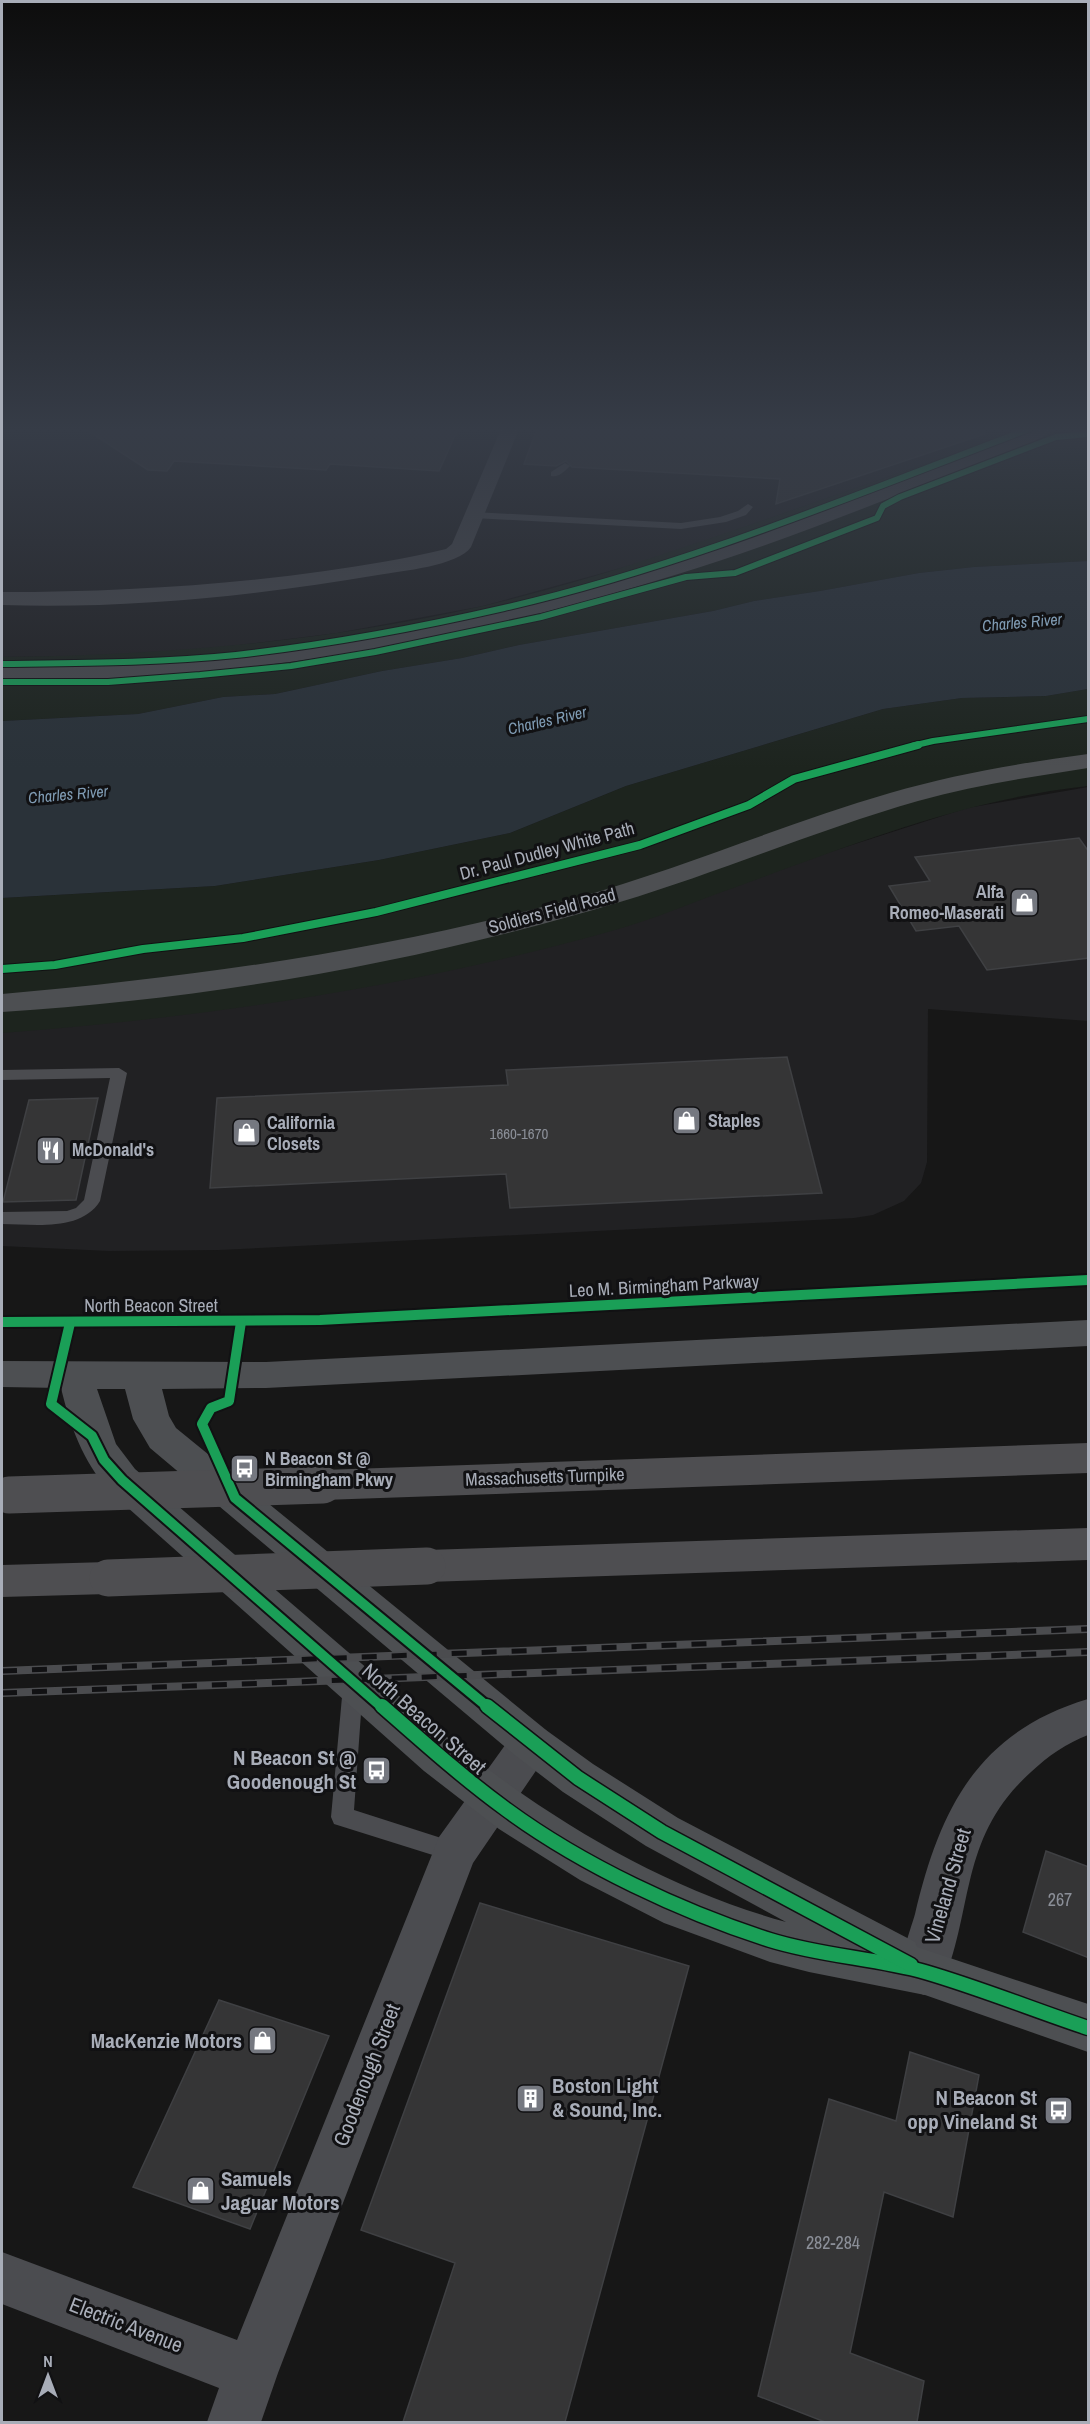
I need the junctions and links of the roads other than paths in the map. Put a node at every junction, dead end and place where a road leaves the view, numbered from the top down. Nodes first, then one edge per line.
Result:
1 (461, 542) edge
2 (748, 542) edge
3 (2, 599) edge
4 (2, 673) edge
5 (1089, 761) edge
6 (2, 1003) edge
7 (2, 1075) edge
8 (2, 1218) edge
9 (1089, 1332) edge
10 (2, 1374) edge
11 (76, 1376) junction
12 (140, 1376) junction
13 (1089, 1458) edge
14 (5, 1496) edge
15 (1089, 1544) edge
16 (2, 1581) edge
17 (354, 1682) junction
18 (1089, 1717) edge
19 (531, 1743) junction
20 (492, 1799) junction
21 (455, 1852) junction
22 (924, 1972) junction
23 (1089, 2028) edge
24 (2, 2278) edge
25 (251, 2373) junction
26 (234, 2422) edge

1 - 3 street
2 - 4 street
5 - 6 main road, Soldiers Field Road
7 - 8 lane
9 - 12 main road
10 - 11 main road
11 - 12 main road
11 - 17 main road, North Beacon Street
12 - 19 main road, North Beacon Street
13 - 14 highway, Massachusetts Turnpike, bridge
15 - 16 highway, bridge
17 - 20 main road, North Beacon Street
17 - 21 lane
18 - 22 street, Vineland Street
19 - 20 street, Goodenough Street
19 - 22 main road, North Beacon Street
20 - 21 street, Goodenough Street
20 - 22 main road, North Beacon Street
21 - 25 street, Goodenough Street
22 - 23 main road, North Beacon Street
24 - 25 street, Electric Avenue
25 - 26 street, Goodenough Street

